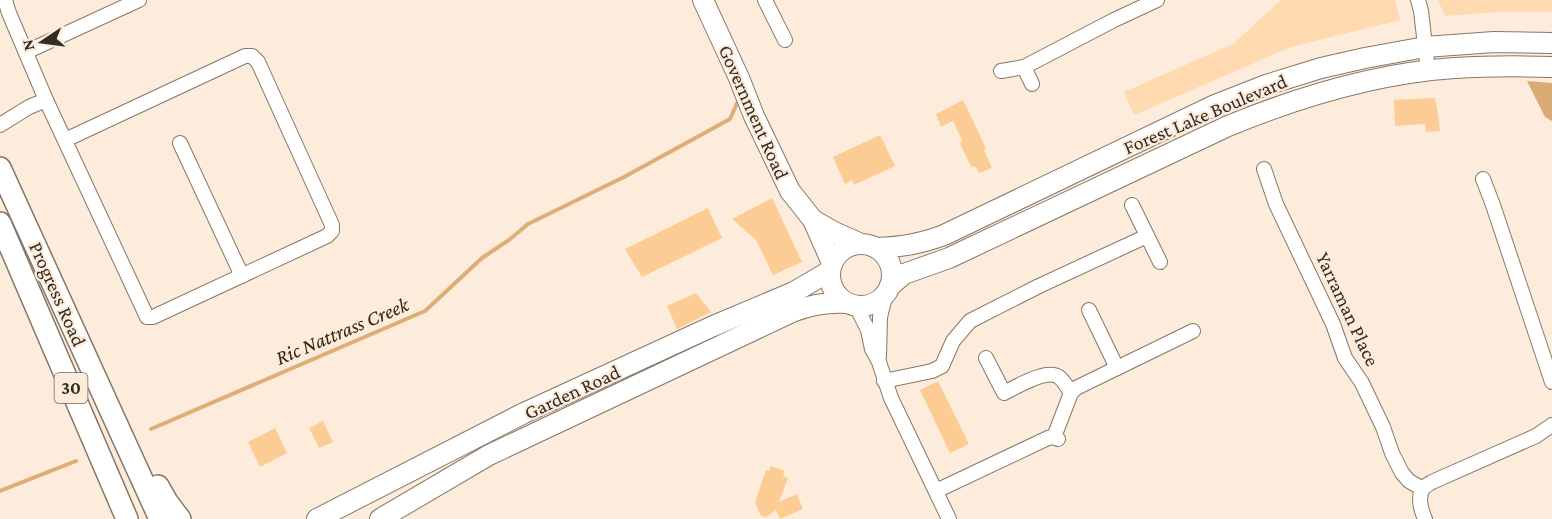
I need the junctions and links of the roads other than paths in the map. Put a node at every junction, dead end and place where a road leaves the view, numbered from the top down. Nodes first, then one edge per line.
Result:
1 (5, 0) edge
2 (139, 0) edge
3 (703, 0) edge
4 (765, 0) edge
5 (1157, 0) edge
6 (1418, 0) edge
7 (785, 40) dead end
8 (1552, 43) edge
9 (1425, 47) junction
10 (26, 52) junction
11 (1552, 67) edge
12 (1024, 68) junction
13 (1428, 70) junction
14 (1001, 71) dead end
15 (1032, 84) dead end
16 (46, 100) junction
17 (0, 125) edge
18 (65, 140) junction
19 (180, 143) dead end
20 (0, 168) edge
21 (1264, 170) dead end
22 (1483, 179) dead end
23 (1132, 205) dead end
24 (813, 220) junction
25 (0, 224) edge
26 (1147, 236) junction
27 (868, 246) junction
28 (1160, 262) dead end
29 (831, 267) junction
30 (242, 276) junction
31 (54, 284) junction
32 (888, 289) junction
33 (851, 304) junction
34 (1089, 310) dead end
35 (1193, 331) dead end
36 (986, 358) dead end
37 (879, 362) junction
38 (1117, 368) junction
39 (884, 381) junction
40 (1552, 382) edge
41 (1071, 393) junction
42 (1552, 425) edge
43 (1423, 489) junction
44 (936, 491) junction
45 (127, 519) edge
46 (160, 519) edge
47 (180, 519) edge
48 (316, 519) edge
49 (380, 519) edge
50 (949, 519) edge
51 (1425, 519) edge

1 - 10 street
2 - 10 street
3 - 24 main road, Government Road
4 - 7 street
5 - 12 street
6 - 9 street
8 - 9 main road, Forest Lake Boulevard
9 - 13 street
9 - 27 main road, Forest Lake Boulevard
10 - 16 street
11 - 13 main road, Forest Lake Boulevard
12 - 14 street
12 - 15 street
13 - 32 main road, Forest Lake Boulevard
16 - 17 street
16 - 18 street
18 - 30 street
18 - 30 street
19 - 30 street
20 - 31 main road, Progress Road / 30
21 - 43 street, Yarraman Place
22 - 40 street
23 - 26 street
24 - 27 main road, Government Road
24 - 29 main road, Government Road
25 - 45 main road, Progress Road / 30
26 - 28 street
26 - 39 street
27 - 29 main road
27 - 32 main road
29 - 33 main road
29 - 48 main road, Garden Road
31 - 46 main road, Progress Road / 30
31 - 47 main road
32 - 33 main road
32 - 37 street
33 - 37 street
33 - 49 main road, Garden Road
34 - 38 street
35 - 38 street
36 - 41 street
37 - 39 street
38 - 41 street
39 - 44 street
41 - 44 street
42 - 43 street
43 - 51 street
44 - 50 street

